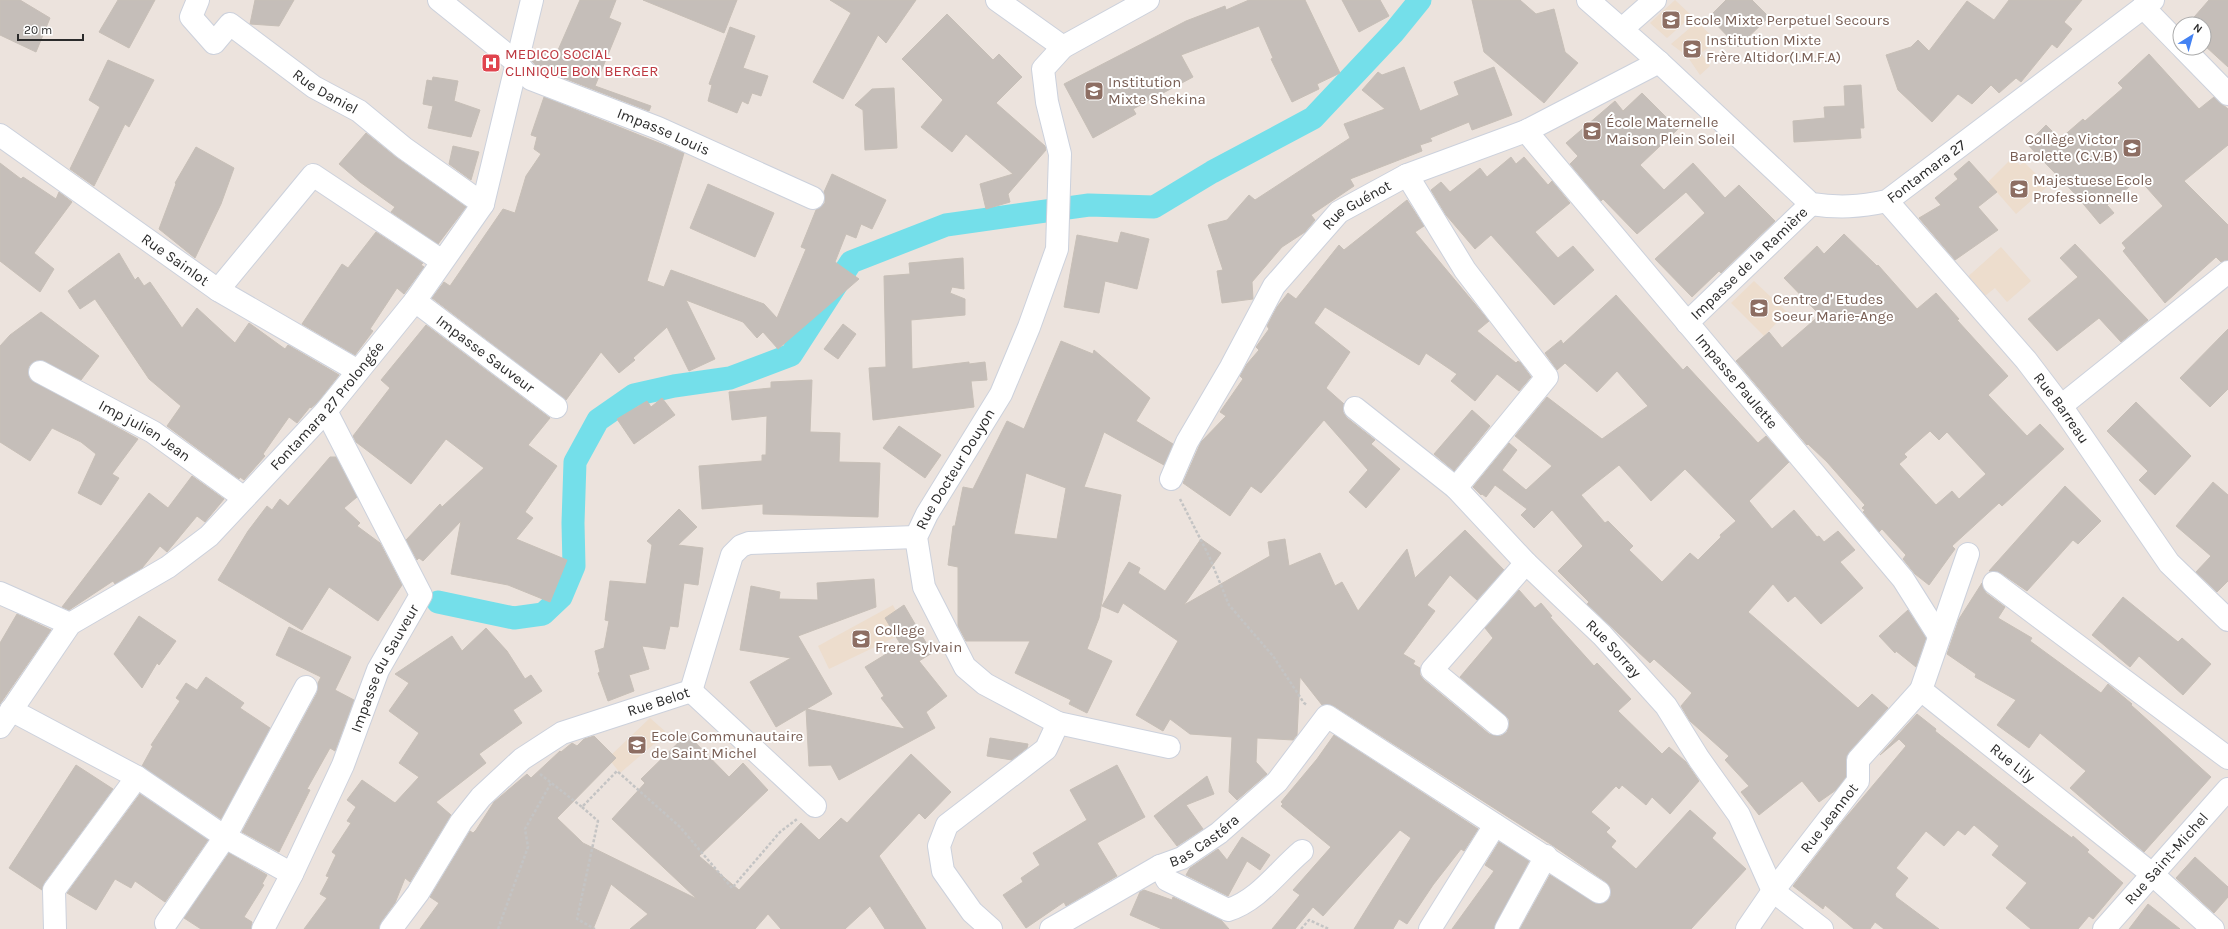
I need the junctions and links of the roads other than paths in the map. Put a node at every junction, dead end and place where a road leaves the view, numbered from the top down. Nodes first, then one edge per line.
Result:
1 (198, 0) edge
2 (440, 0) edge
3 (532, 0) edge
4 (997, 0) edge
5 (1148, 0) edge
6 (1588, 0) edge
7 (1655, 0) edge
8 (2148, 4) edge
9 (1622, 29) junction
10 (2172, 35) edge
11 (1063, 47) junction
12 (2191, 56) edge
13 (516, 62) junction
14 (1659, 62) junction
15 (2228, 94) edge
16 (1526, 131) junction
17 (0, 135) edge
18 (1407, 175) junction
19 (813, 198) dead end
20 (1887, 201) junction
21 (483, 204) junction
22 (1810, 204) junction
23 (442, 260) junction
24 (2228, 272) edge
25 (218, 290) junction
26 (415, 301) junction
27 (1687, 323) junction
28 (40, 372) dead end
29 (358, 372) junction
30 (2061, 406) junction
31 (556, 407) dead end
32 (1355, 408) dead end
33 (326, 411) junction
34 (1170, 479) road end
35 (1456, 488) junction
36 (244, 498) junction
37 (916, 537) junction
38 (1968, 554) dead end
39 (1526, 563) junction
40 (1994, 583) dead end
41 (0, 593) edge
42 (2228, 620) edge
43 (70, 624) junction
44 (1940, 636) junction
45 (306, 687) dead end
46 (1921, 690) junction
47 (691, 691) junction
48 (6, 718) edge
49 (1058, 723) junction
50 (1497, 724) dead end
51 (1169, 747) dead end
52 (2228, 758) edge
53 (137, 777) junction
54 (2228, 789) edge
55 (815, 806) road end
56 (1495, 825) junction
57 (226, 837) junction
58 (1302, 851) dead end
59 (1546, 856) junction
60 (1160, 866) junction
61 (292, 874) junction
62 (2152, 874) junction
63 (1773, 891) junction
64 (1599, 892) dead end
65 (166, 924) dead end
66 (55, 929) edge
67 (263, 929) edge
68 (391, 929) edge
69 (991, 929) edge
70 (1051, 929) edge
71 (1430, 929) edge
72 (1506, 929) edge
73 (1747, 929) edge
74 (1822, 929) edge
75 (2104, 929) edge
76 (2213, 929) edge

1 - 21 street, Rue Daniel
2 - 13 street
3 - 13 street, Fontamara 27 Prolongée
4 - 11 street
5 - 11 street
6 - 9 street
7 - 9 street
8 - 10 street
8 - 20 street, Fontamara 27
9 - 14 street
11 - 37 street, Rue Docteur Douyon
12 - 15 street
13 - 19 street, Impasse Louis
13 - 21 street, Fontamara 27 Prolongée
14 - 16 street, Rue Guénot
14 - 22 street
16 - 18 street, Rue Guénot
16 - 27 street, Impasse Paulette
17 - 25 street, Rue Sainlot
18 - 34 street, Rue Guénot
18 - 35 street
20 - 22 street, Fontamara 27
20 - 30 street, Rue Barreau
21 - 23 street, Fontamara 27 Prolongée
22 - 27 street, Impasse de la Ramière
23 - 25 street
23 - 26 street, Fontamara 27 Prolongée
24 - 30 street
25 - 29 street, Rue Sainlot
26 - 29 street, Fontamara 27 Prolongée
26 - 31 street, Impasse Sauveur
27 - 44 street, Impasse Paulette
28 - 36 street, Imp julien Jean
29 - 33 street, Fontamara 27 Prolongée
30 - 42 street, Rue Barreau
32 - 35 street, Rue Sorray
33 - 36 street, Fontamara 27 Prolongée
33 - 61 street, Impasse du Sauveur
35 - 39 street, Rue Sorray
36 - 43 street, Fontamara 27 Prolongée
37 - 47 street, Rue Belot
37 - 49 street, Rue Docteur Douyon
38 - 44 street
39 - 50 street
39 - 63 street, Rue Sorray
40 - 52 street
41 - 43 street
43 - 48 street, Fontamara 27 Prolongée
44 - 46 street
45 - 57 street
46 - 62 street, Rue Lily
46 - 63 street, Rue Jeannot
47 - 55 street
47 - 68 street, Rue Belot
48 - 53 street
49 - 51 street, Rue Docteur Douyon
49 - 69 street
53 - 57 street
53 - 66 street
54 - 62 street, Rue Saint-Michel
56 - 59 street
56 - 60 street, Bas Castéra
56 - 71 street
57 - 61 street
57 - 65 street
58 - 60 street
59 - 64 street
59 - 72 street
60 - 70 street, Bas Castéra
61 - 67 street, Impasse du Sauveur
62 - 75 street, Rue Saint-Michel
62 - 76 street, Rue Lily
63 - 73 street, Rue Jeannot
63 - 74 street, Rue Sorray

